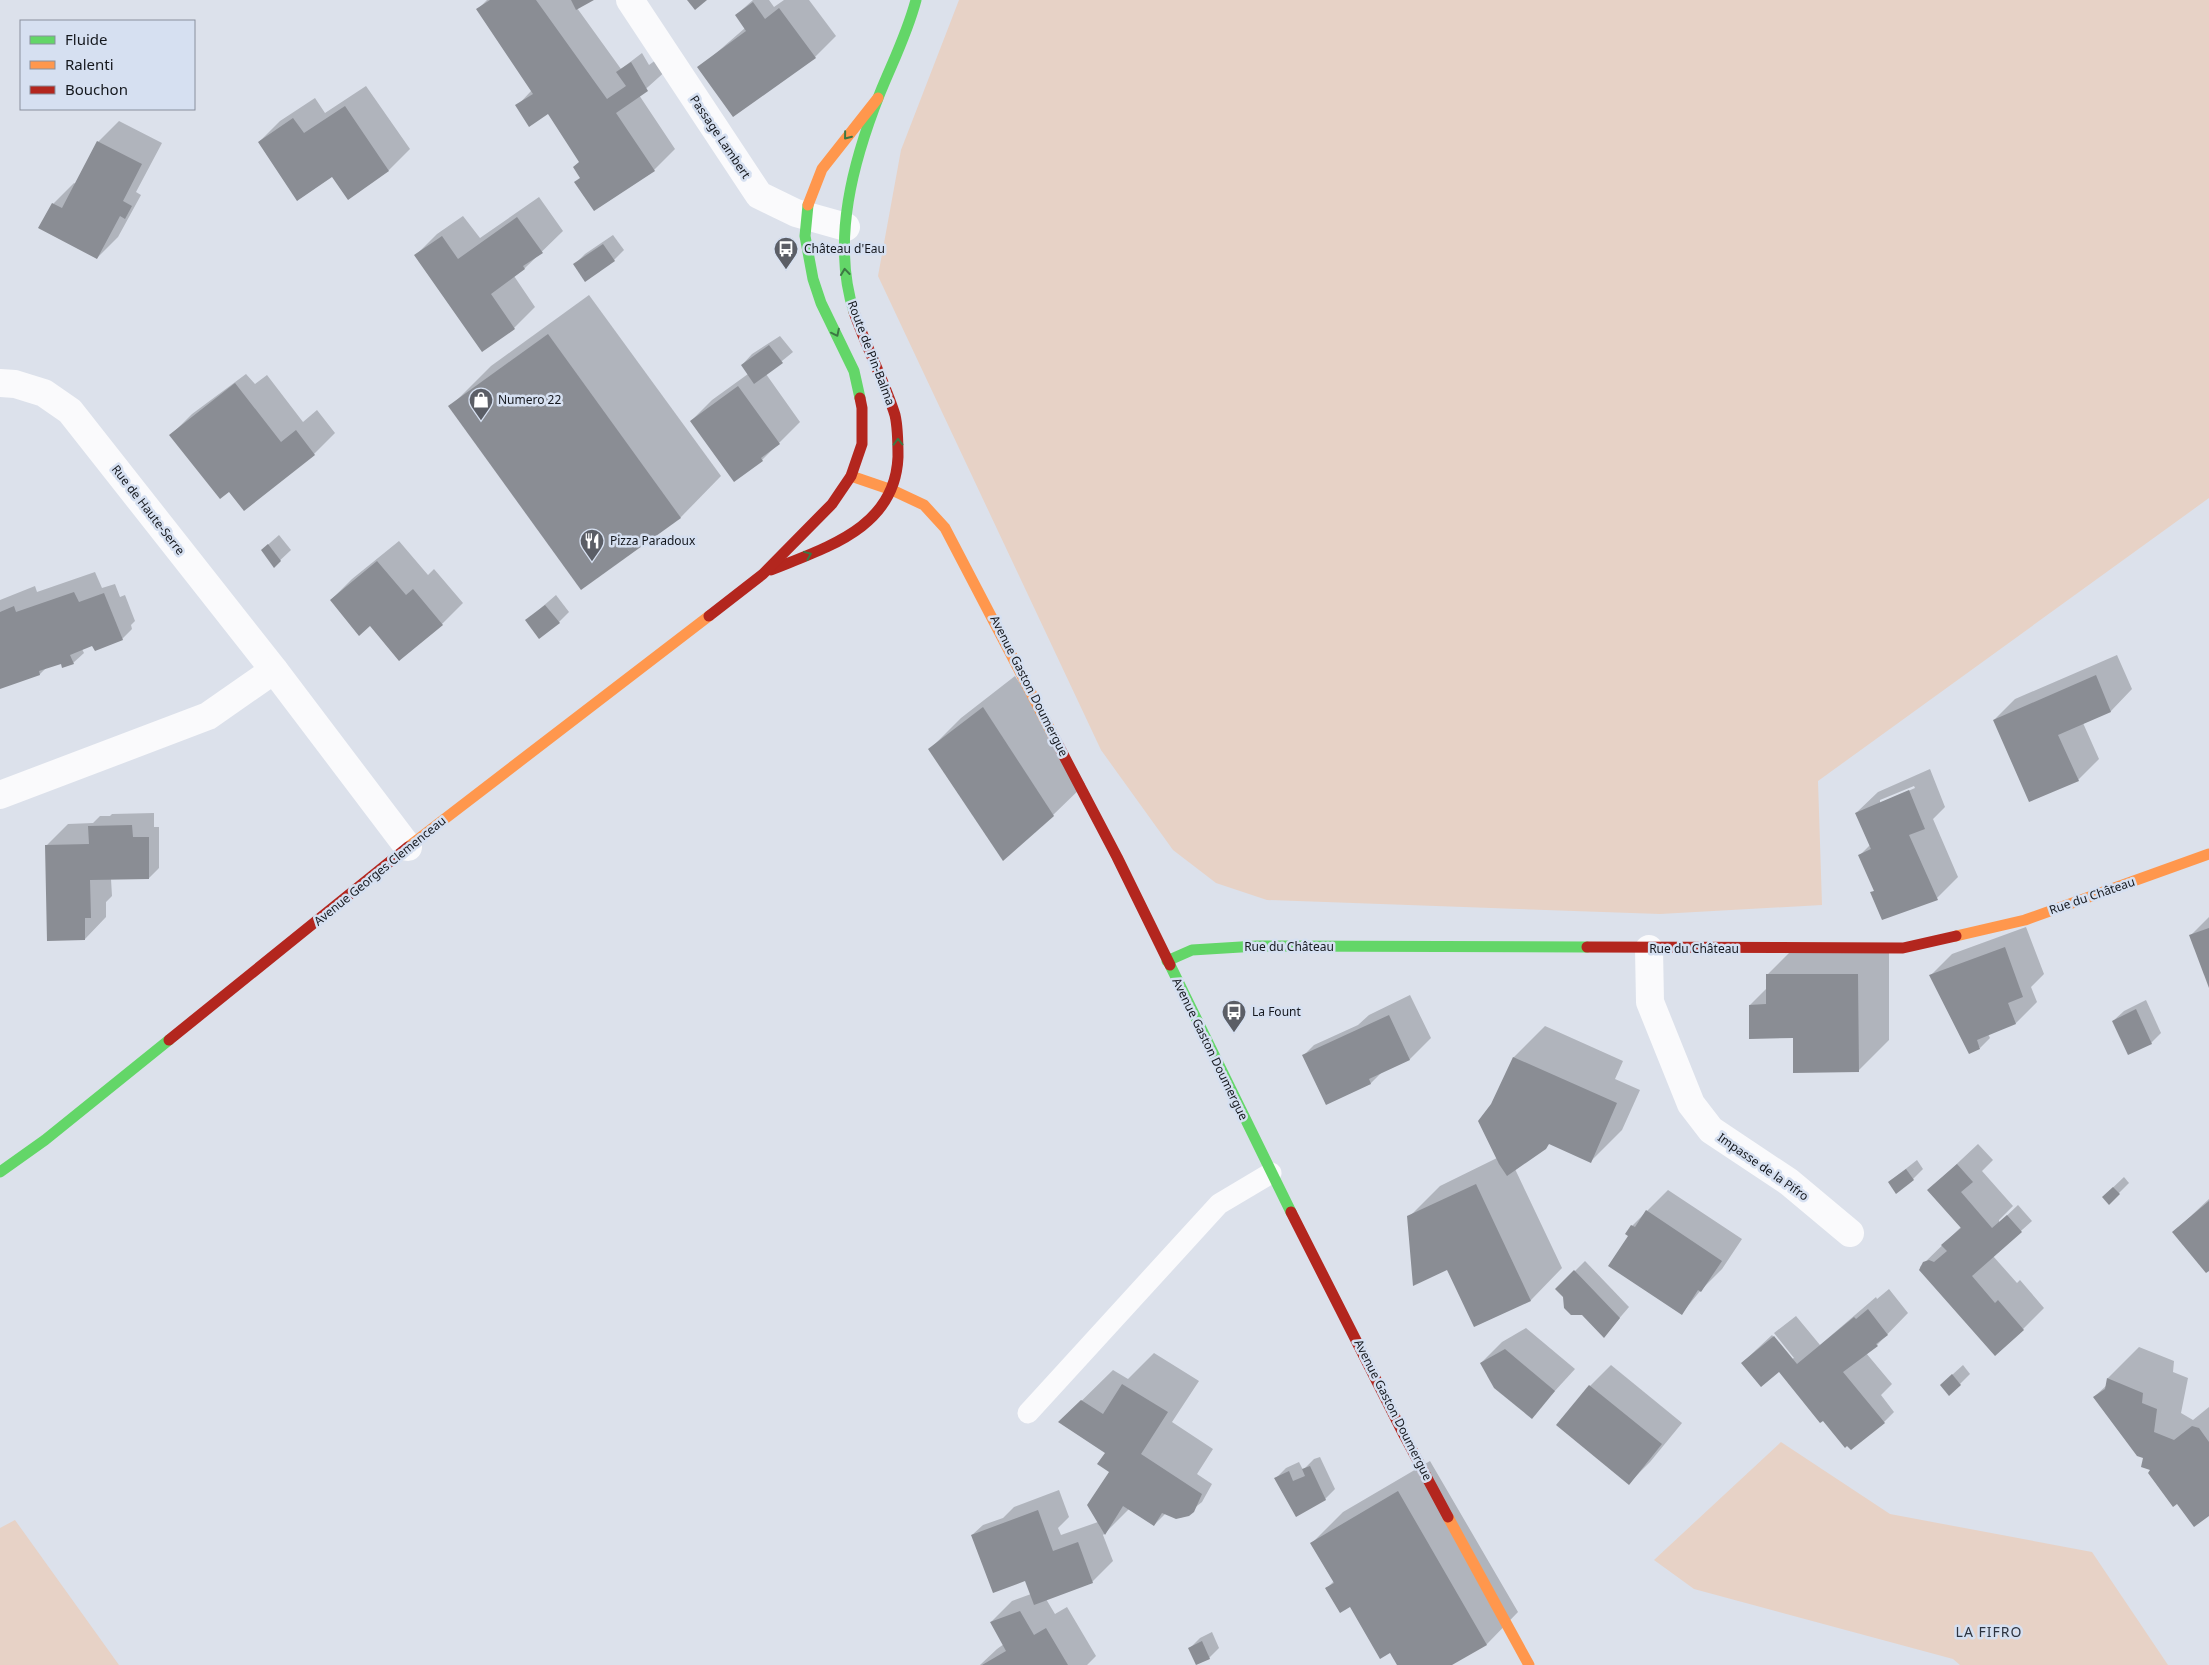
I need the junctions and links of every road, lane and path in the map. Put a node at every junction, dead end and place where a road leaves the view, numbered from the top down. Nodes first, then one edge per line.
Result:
1 (630, 0) edge
2 (916, 0) edge
3 (878, 98) junction
4 (806, 216) junction
5 (846, 227) junction
6 (0, 383) edge
7 (851, 476) junction
8 (892, 490) junction
9 (762, 574) junction
10 (274, 670) junction
11 (0, 795) edge
12 (408, 847) junction
13 (2209, 854) edge
14 (1649, 949) junction
15 (1167, 961) junction
16 (0, 1172) edge
17 (1271, 1173) junction
18 (1850, 1233) dead end
19 (1028, 1413) dead end
20 (1529, 1665) edge

1 - 4 street, Passage Lambert
2 - 3 main road, Route de Pin-Balma
3 -> 4 main road, Route de Pin-Balma
3 - 5 main road, Route de Pin-Balma
4 - 5 street, Passage Lambert
4 -> 7 main road, Route de Pin-Balma
8 -> 5 main road, Route de Pin-Balma
6 - 10 street, Rue de Haute-Serre
7 - 8 main road, Avenue Gaston Doumergue
7 - 9 main road, Avenue Georges Clemenceau
9 -> 8 main road, Avenue Georges Clemenceau
8 - 15 main road, Avenue Gaston Doumergue
9 - 12 main road, Avenue Georges Clemenceau
10 - 11 street
10 - 12 street, Rue de Haute-Serre
12 - 16 main road, Avenue Georges Clemenceau
13 - 14 main road, Rue du Château
14 - 15 main road, Rue du Château
14 - 18 street, Impasse de la Pifro
15 - 17 main road, Avenue Gaston Doumergue
17 - 19 lane
17 - 20 main road, Avenue Gaston Doumergue

